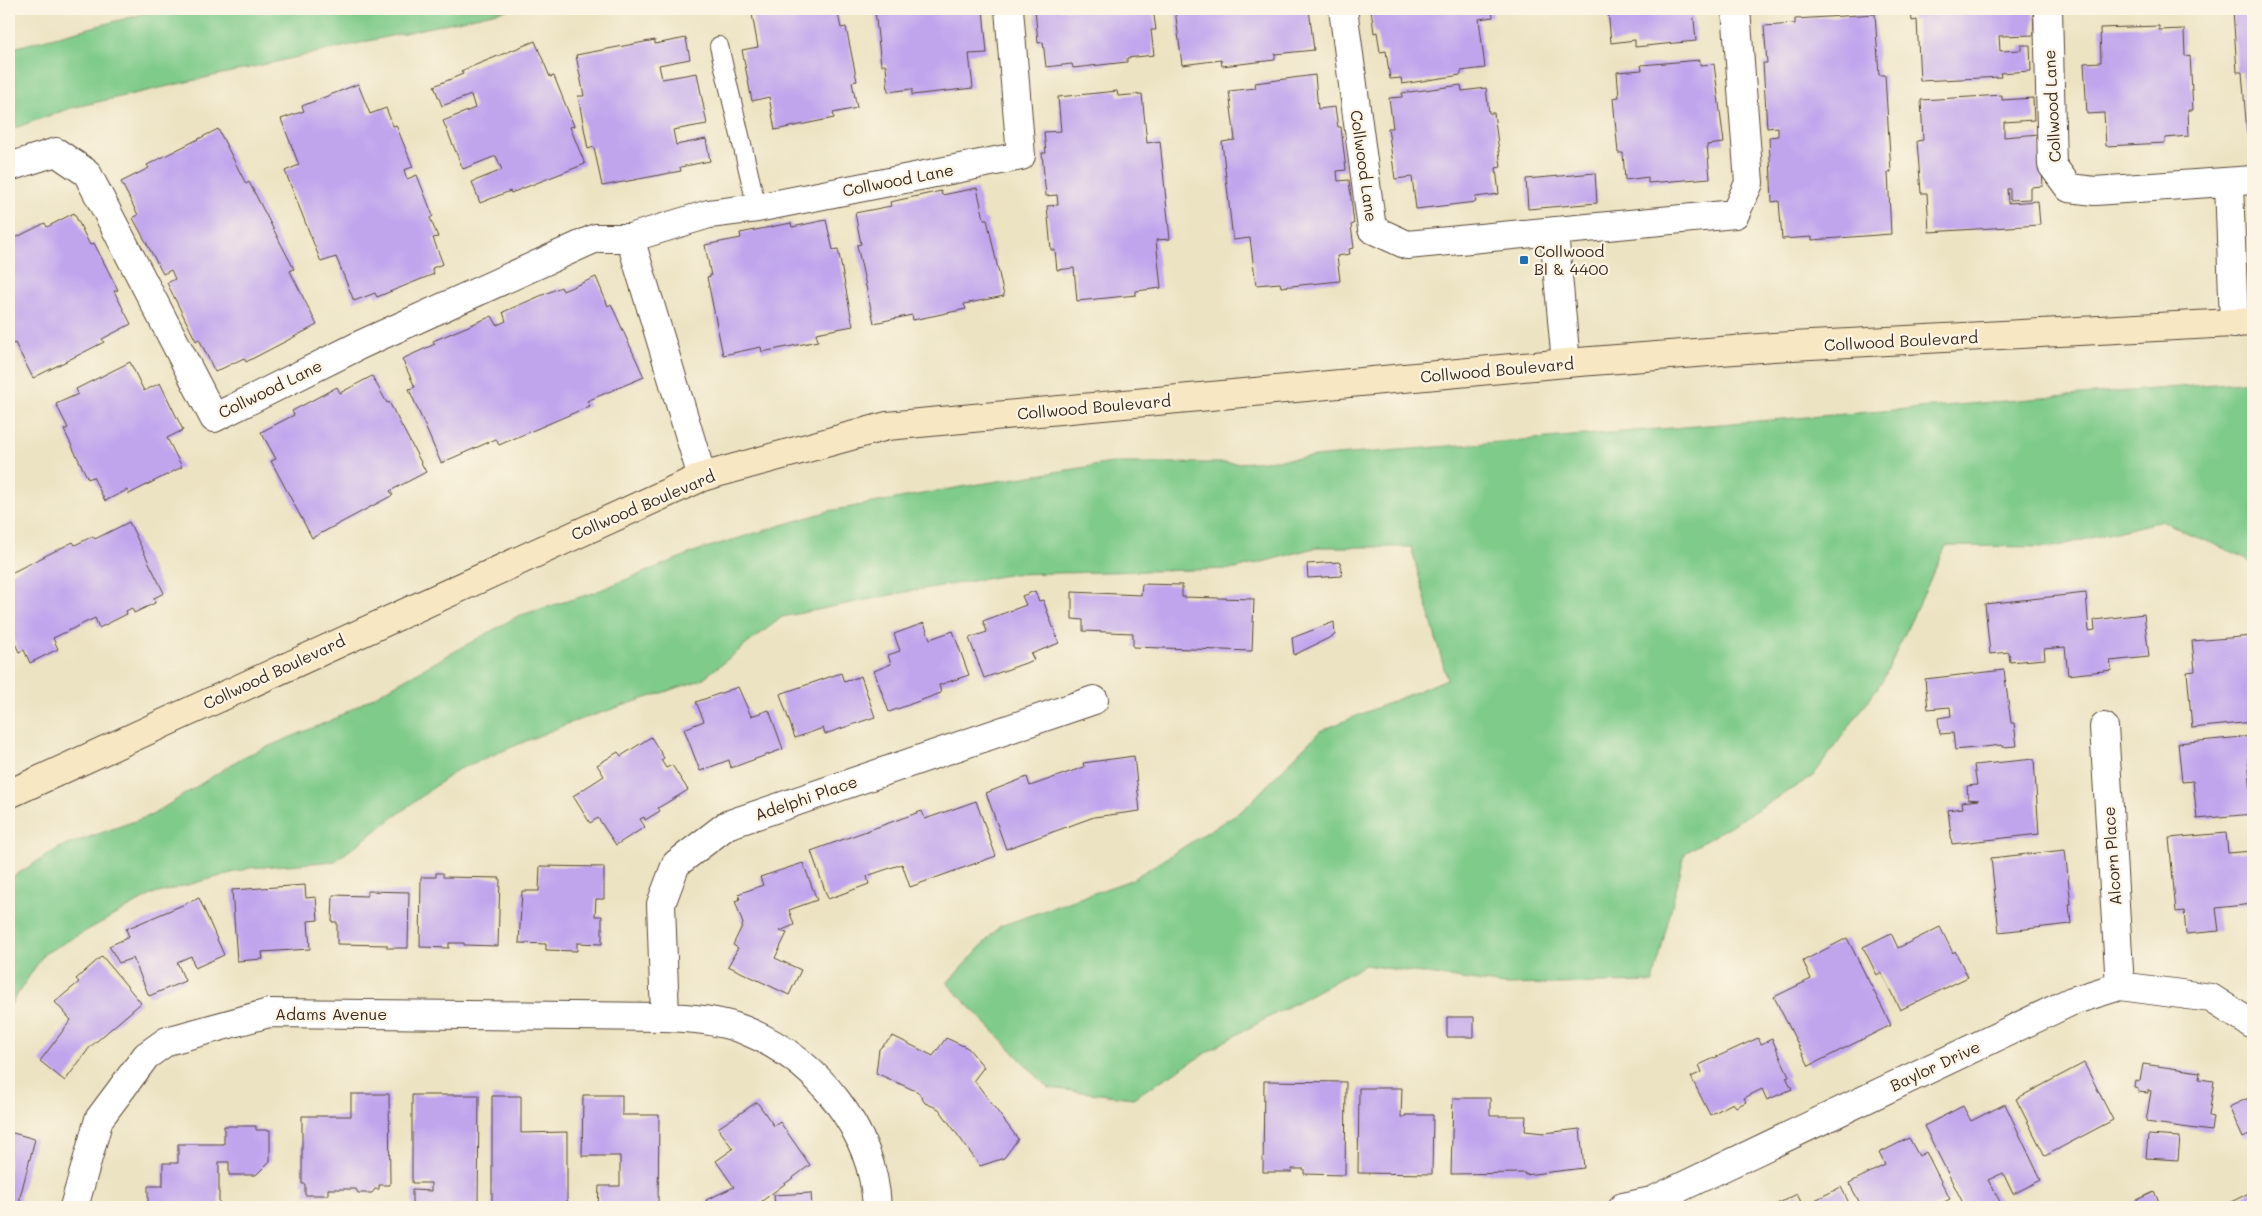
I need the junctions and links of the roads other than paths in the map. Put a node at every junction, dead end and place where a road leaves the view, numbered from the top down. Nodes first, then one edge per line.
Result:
1 (1009, 9) edge
2 (1343, 9) edge
3 (1736, 9) edge
4 (2048, 9) edge
5 (719, 46) dead end
6 (9, 168) edge
7 (2241, 182) edge
8 (757, 208) junction
9 (1554, 232) junction
10 (630, 238) junction
11 (2244, 323) edge
12 (1566, 363) junction
13 (702, 477) junction
14 (1094, 700) dead end
15 (2104, 727) dead end
16 (9, 794) edge
17 (2120, 986) junction
18 (665, 1017) junction
19 (2253, 1025) edge
20 (74, 1207) edge
21 (877, 1207) edge
22 (1623, 1207) edge

1 - 8 street, Collwood Lane
2 - 9 street, Collwood Lane
3 - 9 street, Collwood Lane
4 - 7 street, Collwood Lane
5 - 8 lane
6 - 10 street, Collwood Lane
7 - 11 street, Collwood Lane
8 - 10 street, Collwood Lane
9 - 12 street
10 - 13 street
11 - 12 main road, Collwood Boulevard
12 - 13 main road, Collwood Boulevard
13 - 16 main road, Collwood Boulevard
14 - 18 street, Adelphi Place
15 - 17 street, Alcorn Place
17 - 19 street, Baylor Drive
17 - 22 street, Baylor Drive
18 - 20 street, Adams Avenue
18 - 21 street, Adams Avenue

